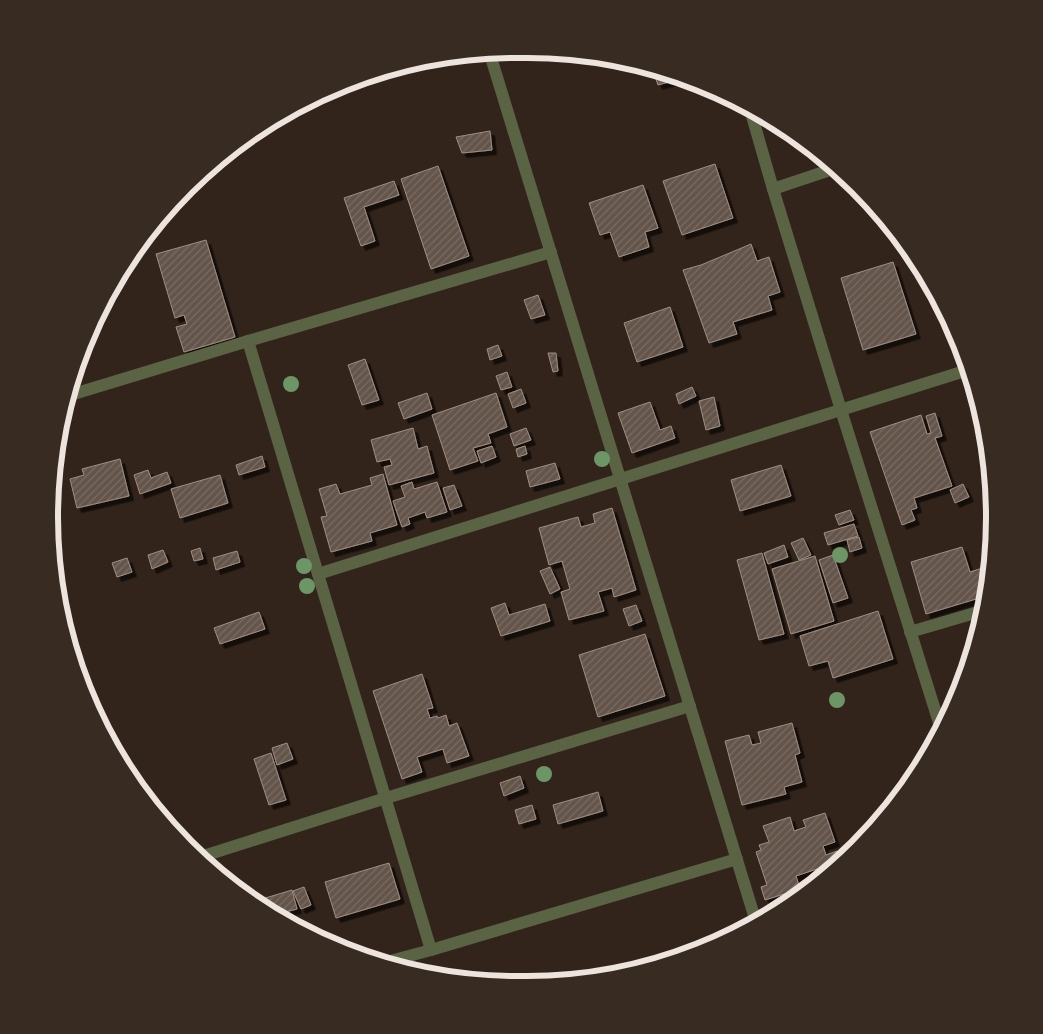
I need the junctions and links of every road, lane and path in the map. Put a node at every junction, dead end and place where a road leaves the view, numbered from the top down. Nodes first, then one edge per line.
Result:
1 (491, 58) edge
2 (753, 117) edge
3 (828, 171) edge
4 (773, 189) junction
5 (550, 252) junction
6 (248, 341) junction
7 (962, 372) edge
8 (74, 394) edge
9 (841, 410) junction
10 (620, 479) junction
11 (318, 574) junction
12 (976, 613) edge
13 (910, 632) junction
14 (690, 706) junction
15 (938, 720) edge
16 (386, 798) junction
17 (207, 855) edge
18 (737, 859) junction
19 (754, 916) edge
20 (431, 950) junction
21 (394, 960) edge

1 - 5 street
2 - 4 street
3 - 4 street
4 - 9 street
5 - 6 street
5 - 10 street
6 - 8 street
6 - 11 street
7 - 9 street
9 - 10 street
9 - 13 street
10 - 11 street
10 - 14 street
11 - 16 street
12 - 13 street
13 - 15 street
14 - 16 street
14 - 18 street
16 - 17 street
16 - 20 street
18 - 19 street
18 - 20 street
20 - 21 street

